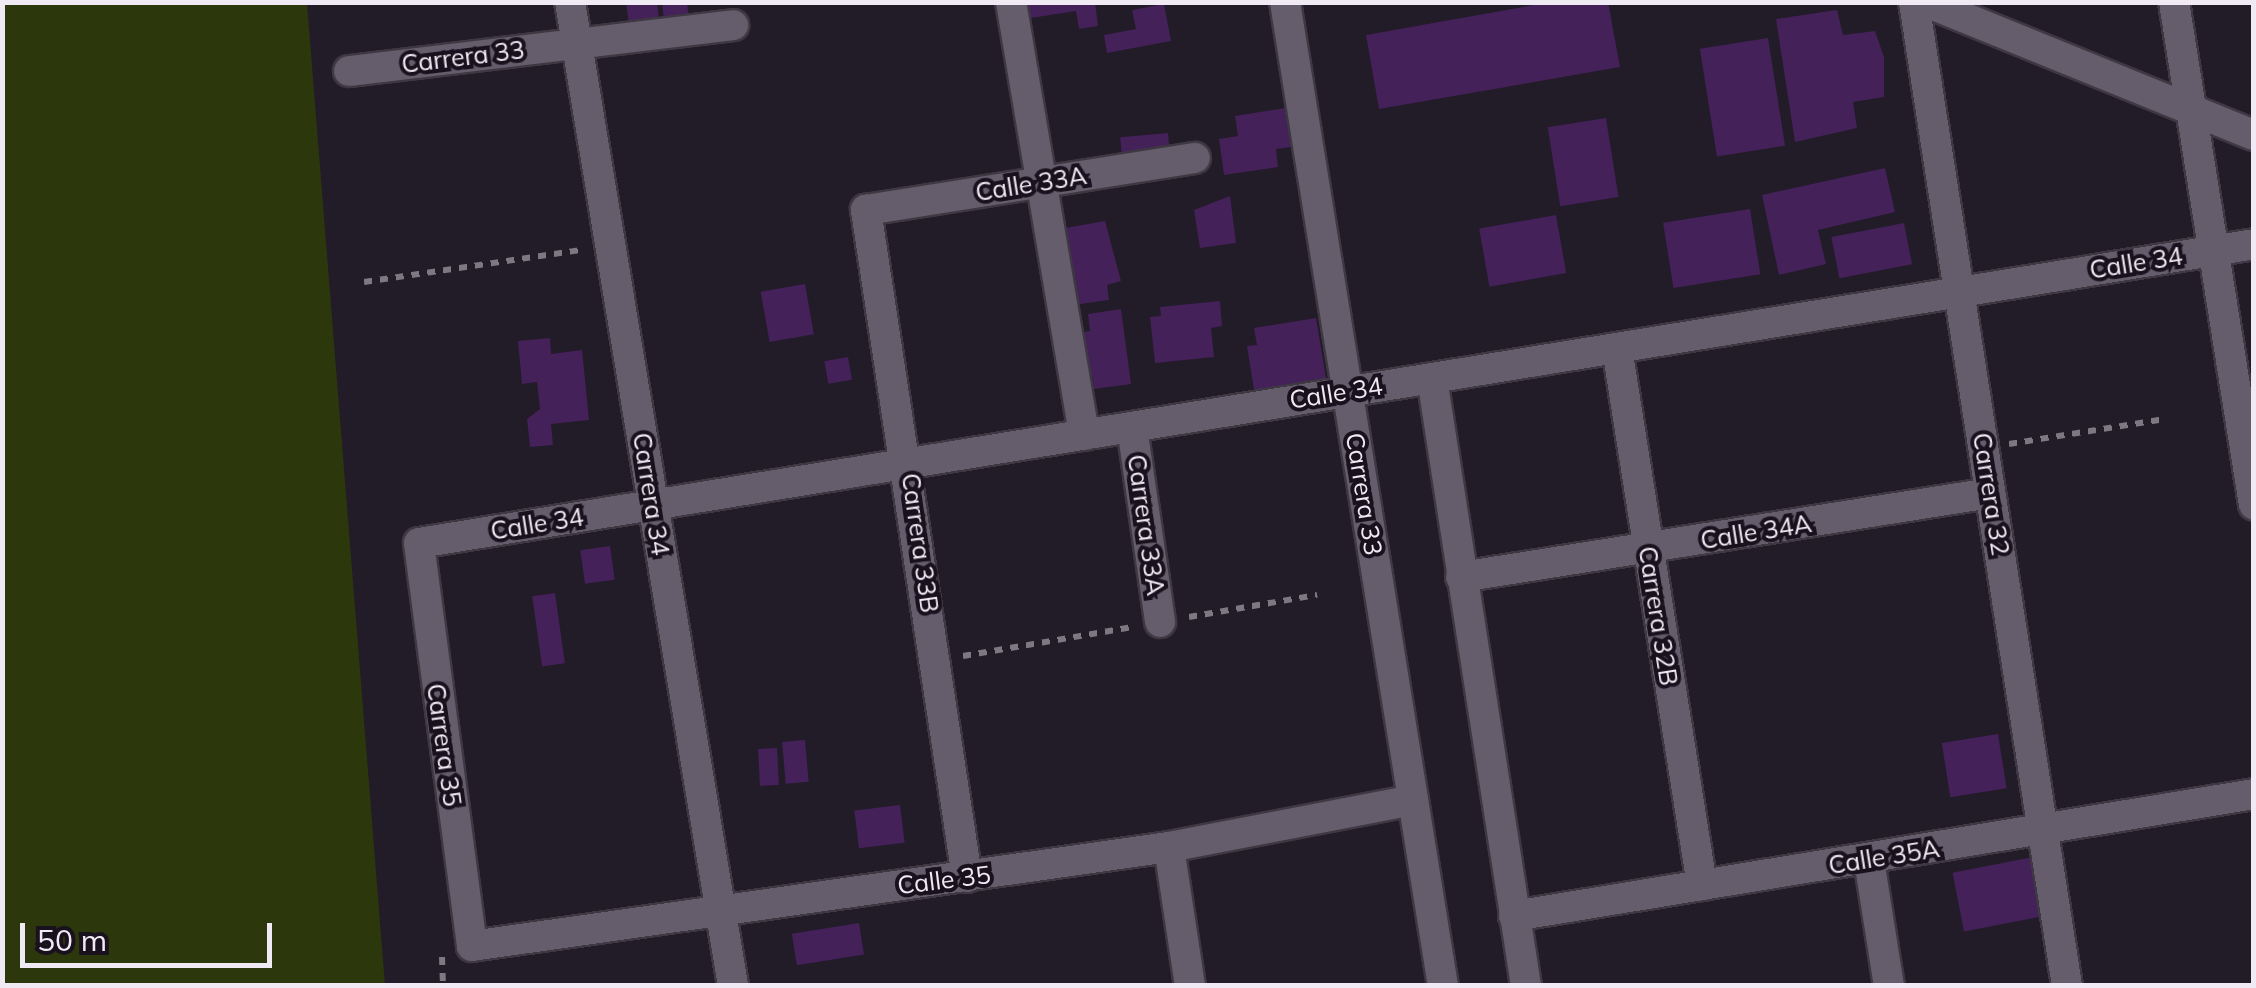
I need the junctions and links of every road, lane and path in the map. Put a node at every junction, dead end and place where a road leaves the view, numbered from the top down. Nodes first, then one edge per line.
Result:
1 (570, 2) edge
2 (1011, 2) edge
3 (1285, 2) edge
4 (1914, 2) edge
5 (1926, 2) edge
6 (2174, 2) edge
7 (732, 24) dead end
8 (577, 42) junction
9 (350, 71) dead end
10 (2254, 135) edge
11 (1195, 158) dead end
12 (1041, 182) junction
13 (866, 210) joint
14 (2254, 244) edge
15 (610, 245) junction
16 (2215, 250) junction
17 (364, 282) dead end
18 (1959, 292) junction
19 (1617, 348) junction
20 (1432, 378) junction
21 (1348, 392) junction
22 (2165, 419) dead end
23 (1132, 427) junction
24 (1084, 435) junction
25 (1984, 449) junction
26 (909, 463) junction
27 (1990, 493) junction
28 (653, 505) junction
29 (2254, 505) edge
30 (419, 543) joint
31 (1647, 550) junction
32 (1461, 577) junction
33 (1160, 622) dead end
34 (2254, 794) edge
35 (1413, 800) junction
36 (2043, 830) junction
37 (1169, 847) junction
38 (1869, 860) junction
39 (967, 877) junction
40 (1702, 885) junction
41 (720, 907) junction
42 (1514, 916) junction
43 (472, 946) joint
44 (732, 986) edge
45 (1190, 986) edge
46 (1443, 986) edge
47 (1526, 986) edge
48 (1890, 986) edge
49 (2067, 986) edge

1 - 8 street, Carrera 34
2 - 12 street
3 - 21 street, Carrera 33
4 - 18 street, Carrera 32
5 - 10 street
6 - 16 street
7 - 8 street, Carrera 33
8 - 9 street, Carrera 33
8 - 15 street, Carrera 34
11 - 12 street, Calle 33A
12 - 13 street, Calle 33A
12 - 24 street
13 - 26 street, Carrera 33B
14 - 16 street, Calle 34
15 - 17 path
15 - 28 street, Carrera 34
16 - 18 street, Calle 34
16 - 29 street
18 - 19 street, Calle 34
18 - 25 street, Carrera 32
19 - 20 street, Calle 34
19 - 31 street, Carrera 32B
20 - 21 street, Calle 34
20 - 32 street
21 - 23 street, Calle 34
21 - 35 street, Carrera 33
22 - 25 path
23 - 24 street, Calle 34
23 - 33 street, Carrera 33A
24 - 26 street, Calle 34
25 - 27 street, Carrera 32
26 - 28 street, Calle 34
26 - 39 street, Carrera 33B
27 - 31 street, Calle 34A
27 - 36 street, Carrera 32
28 - 30 street, Calle 34
28 - 41 street, Carrera 34
30 - 43 street, Carrera 35
31 - 32 street, Calle 34A
31 - 40 street, Carrera 32B
32 - 42 street
34 - 36 street, Calle 35A
35 - 37 street, Calle 35
35 - 46 street, Carrera 33
36 - 38 street, Calle 35A
36 - 49 street, Carrera 32
37 - 39 street, Calle 35
37 - 45 street
38 - 40 street, Calle 35A
38 - 48 street
39 - 41 street, Calle 35
40 - 42 street, Calle 35A
41 - 43 street, Calle 35
41 - 44 street, Carrera 34
42 - 47 street

